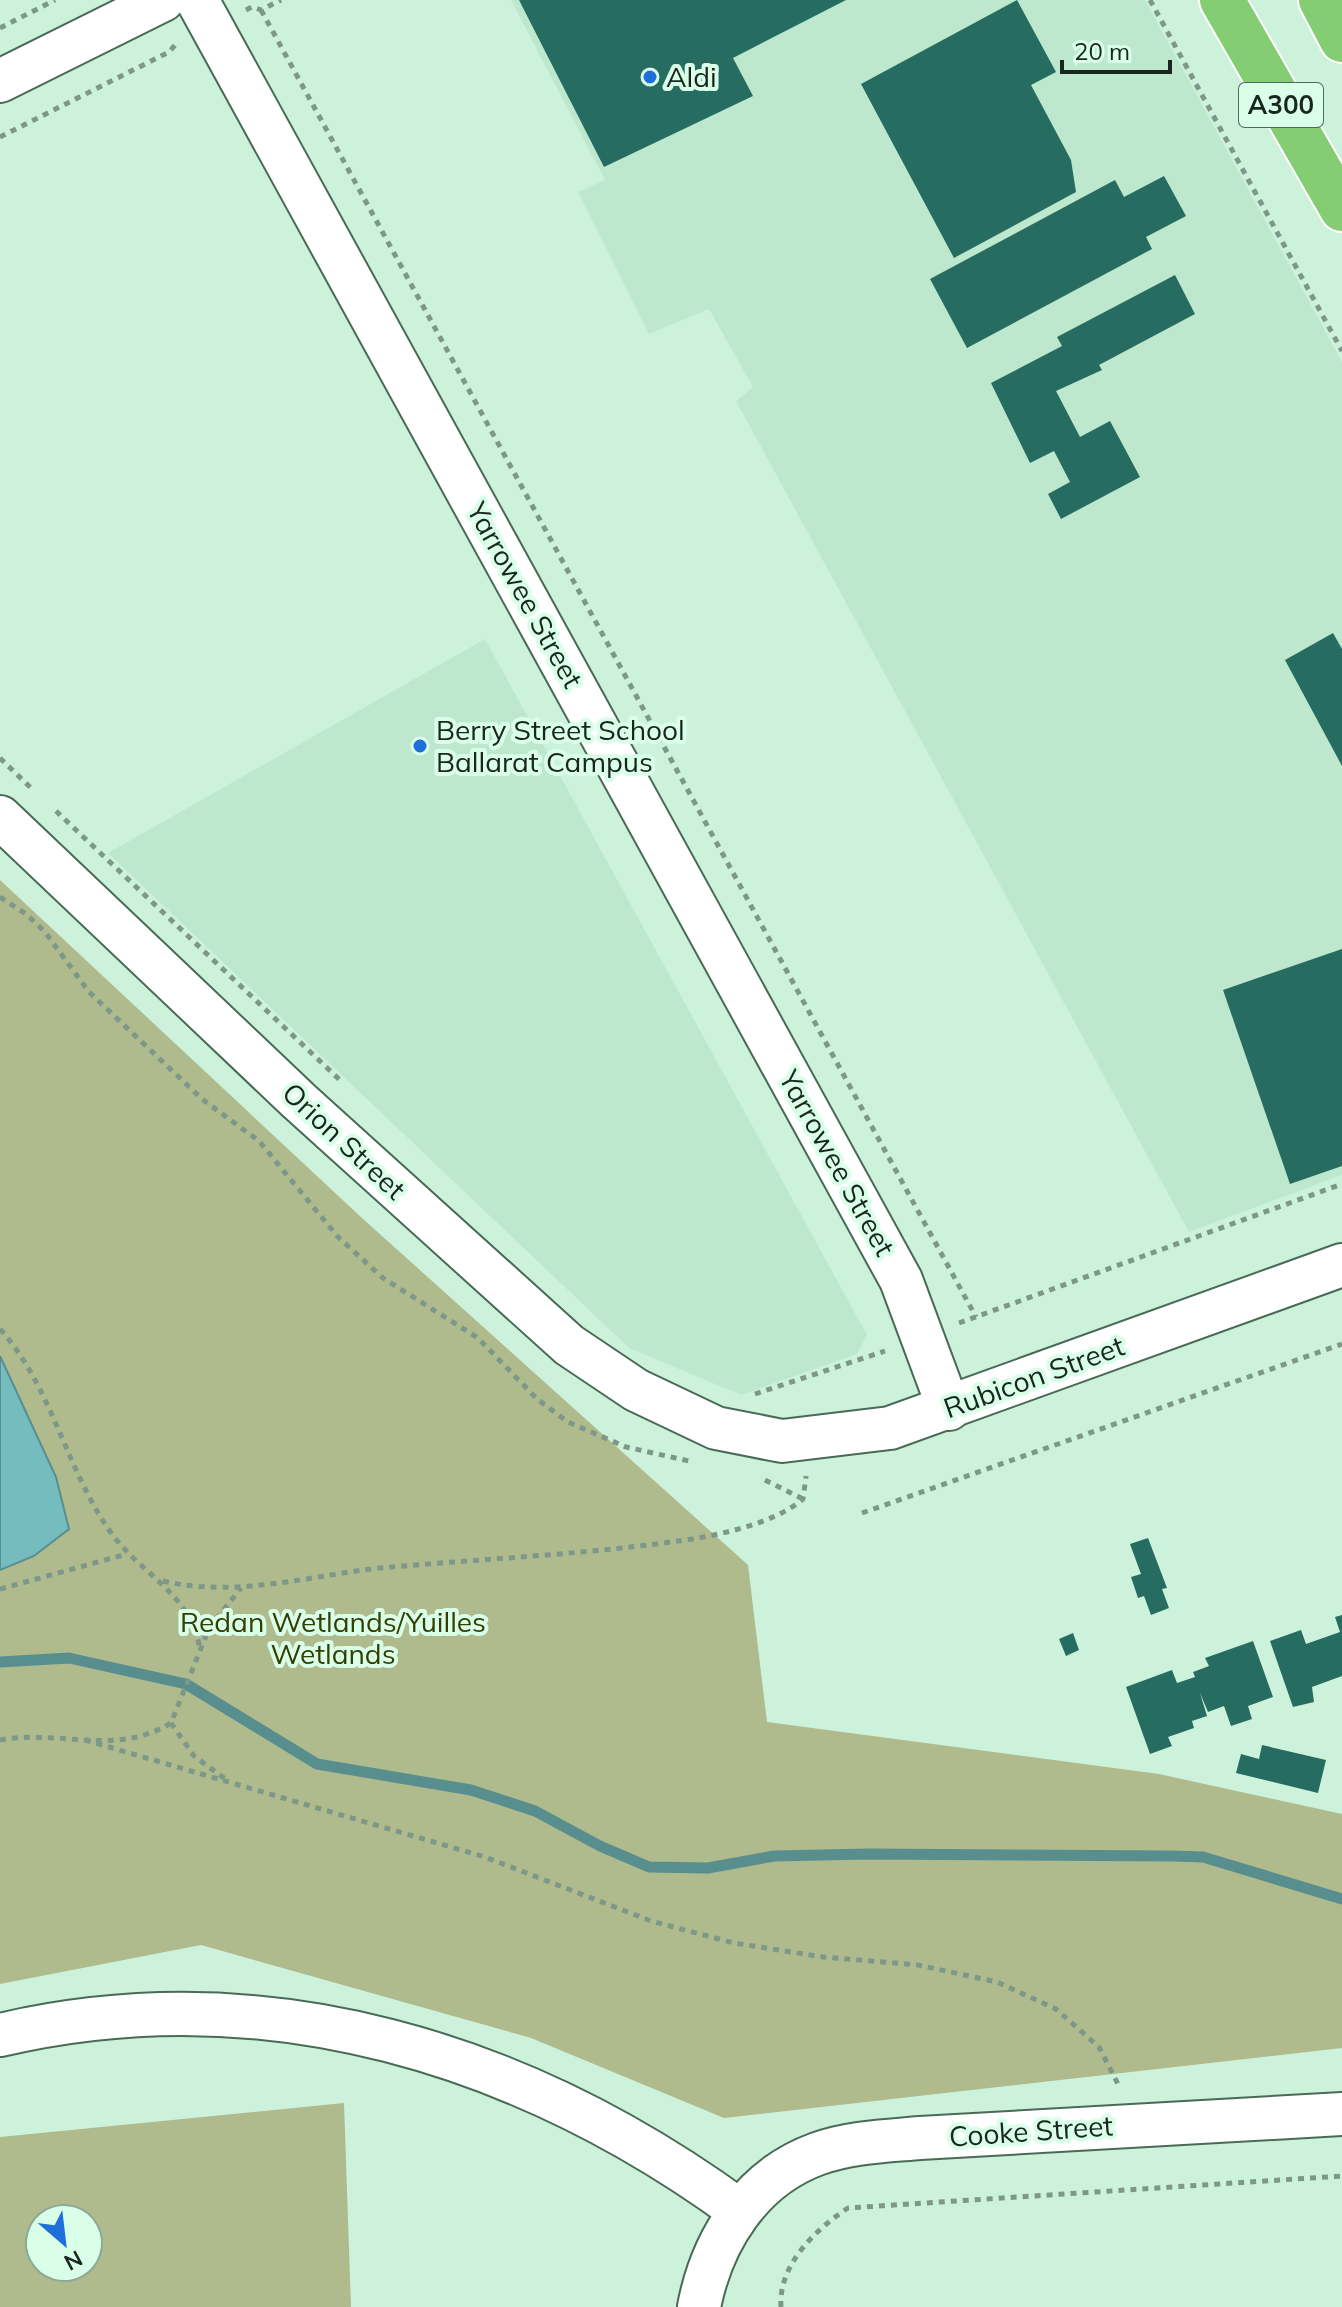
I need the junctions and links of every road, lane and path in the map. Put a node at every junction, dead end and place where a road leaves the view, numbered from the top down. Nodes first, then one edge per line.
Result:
1 (55, 0) edge
2 (163, 0) edge
3 (281, 0) edge
4 (1150, 0) edge
5 (1222, 0) edge
6 (1321, 0) edge
7 (261, 10) junction
8 (205, 13) edge
9 (0, 28) edge
10 (1342, 40) edge
11 (0, 81) edge
12 (0, 137) edge
13 (1342, 209) edge
14 (1342, 351) edge
15 (0, 758) edge
16 (33, 790) dead end
17 (44, 800) dead end
18 (0, 817) edge
19 (0, 897) edge
20 (347, 1088) dead end
21 (1342, 1184) edge
22 (1342, 1265) edge
23 (976, 1317) junction
24 (952, 1326) dead end
25 (0, 1329) edge
26 (1342, 1344) edge
27 (895, 1352) dead end
28 (949, 1409) junction
29 (719, 1430) junction
30 (811, 1440) junction
31 (761, 1478) dead end
32 (803, 1499) junction
33 (862, 1513) dead end
34 (127, 1554) junction
35 (163, 1581) junction
36 (241, 1588) junction
37 (0, 1589) edge
38 (200, 1649) junction
39 (172, 1721) junction
40 (0, 1740) edge
41 (85, 1740) junction
42 (233, 1785) junction
43 (0, 2035) edge
44 (1342, 2114) edge
45 (1139, 2123) junction
46 (1342, 2176) edge
47 (740, 2211) junction
48 (699, 2307) edge
49 (781, 2307) edge

1 - 9 path
2 - 11 street
3 - 7 path
4 - 14 path
5 - 13 highway, A300
6 - 10 highway
7 - 8 path
7 - 23 path
8 - 12 path
8 - 28 street, Yarrowee Street
15 - 16 path
17 - 20 path
18 - 29 street, Orion Street
19 - 29 path
21 - 23 path
22 - 28 street, Rubicon Street
23 - 24 path
25 - 34 path
26 - 33 path
27 - 29 path
28 - 30 street, Rubicon Street
29 - 30 street, Rubicon Street
30 - 32 path
31 - 32 path
32 - 36 path
34 - 35 path
34 - 37 path
35 - 36 path
35 - 38 path
36 - 38 path
38 - 39 path
39 - 41 path
39 - 42 path
40 - 41 path
41 - 42 path
42 - 45 path
43 - 47 street
44 - 45 street, Cooke Street
45 - 47 street, Cooke Street
46 - 49 path
47 - 48 street, Cooke Street

